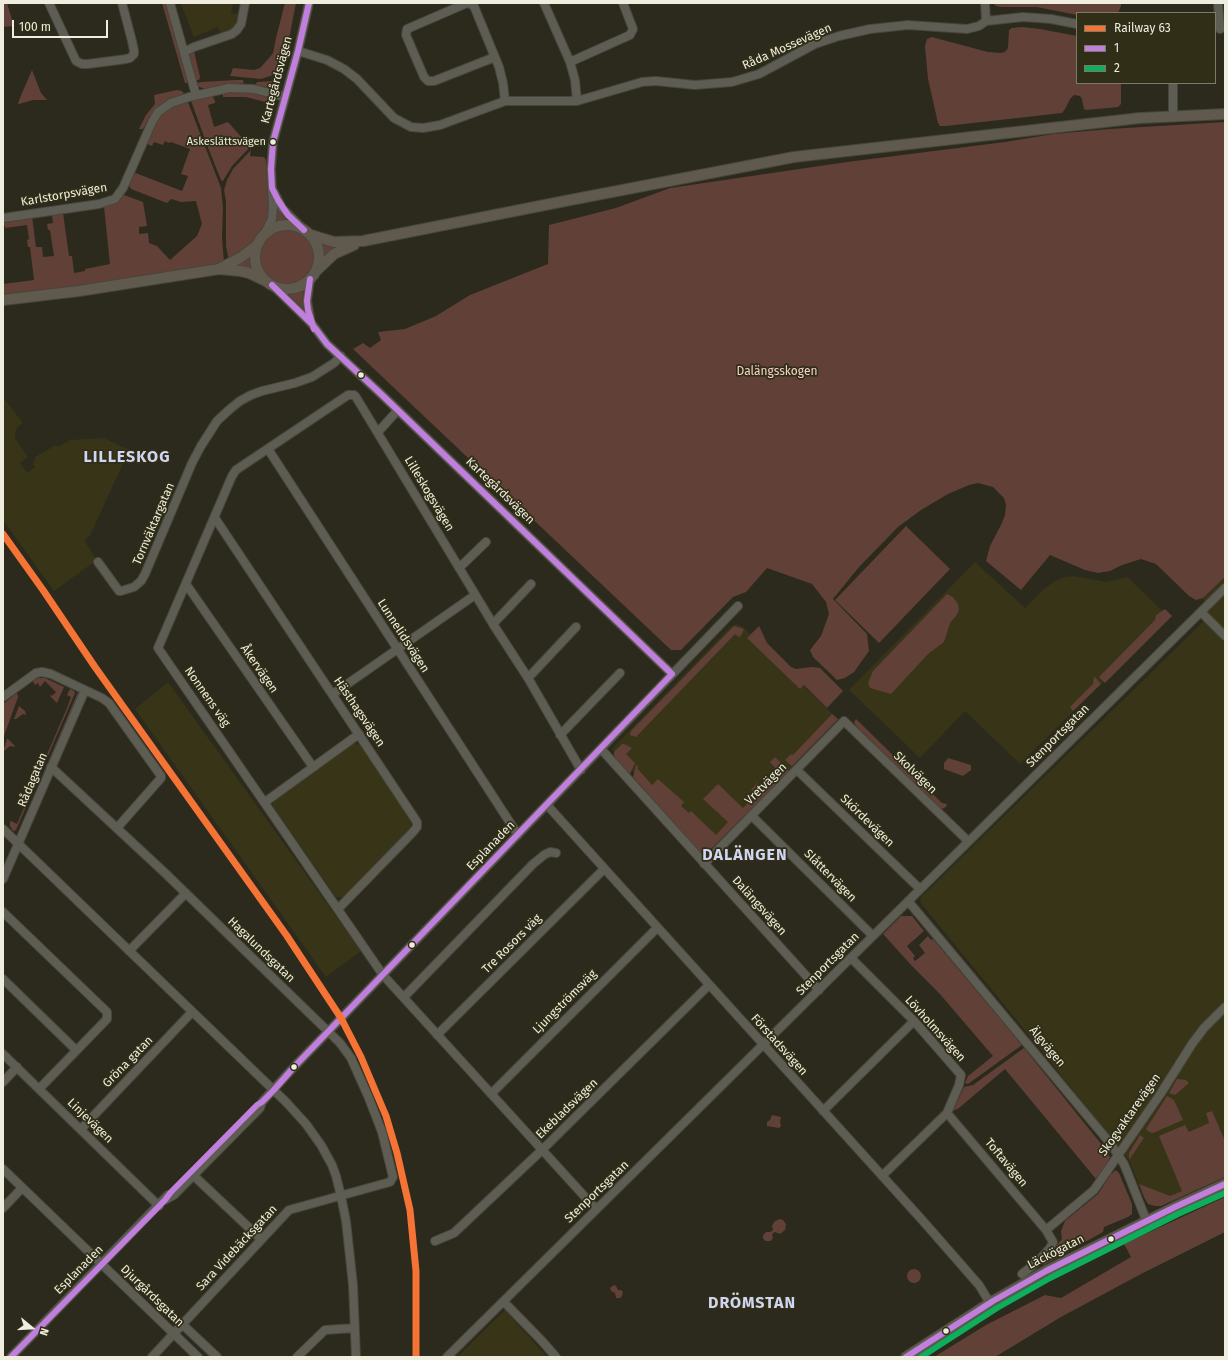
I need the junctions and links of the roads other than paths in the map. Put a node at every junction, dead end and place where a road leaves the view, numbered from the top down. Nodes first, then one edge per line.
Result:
1 (49, 3) edge
2 (122, 3) edge
3 (170, 3) edge
4 (245, 3) edge
5 (309, 3) edge
6 (468, 3) edge
7 (544, 3) edge
8 (623, 3) edge
9 (985, 3) edge
10 (1218, 3) edge
11 (986, 21) junction
12 (1076, 24) edge
13 (1220, 28) edge
14 (298, 51) junction
15 (184, 52) junction
16 (494, 56) junction
17 (570, 62) junction
18 (1173, 84) edge
19 (196, 95) junction
20 (285, 97) junction
21 (505, 101) junction
22 (577, 101) junction
23 (1225, 114) edge
24 (1173, 117) junction
25 (272, 188) junction
26 (3, 218) edge
27 (265, 233) junction
28 (307, 233) junction
29 (363, 241) junction
30 (256, 246) junction
31 (220, 270) junction
32 (311, 277) junction
33 (269, 283) junction
34 (3, 300) edge
35 (312, 324) junction
36 (341, 356) junction
37 (398, 410) junction
38 (378, 432) junction
39 (268, 449) junction
40 (215, 518) junction
41 (486, 542) dead end
42 (98, 562) dead end
43 (460, 568) junction
44 (186, 584) junction
45 (531, 584) dead end
46 (1225, 588) edge
47 (476, 596) junction
48 (738, 606) dead end
49 (1201, 612) junction
50 (493, 624) junction
51 (576, 627) dead end
52 (1225, 636) edge
53 (397, 649) junction
54 (620, 673) dead end
55 (672, 674) junction
56 (528, 678) junction
57 (85, 690) junction
58 (332, 694) junction
59 (3, 698) edge
60 (844, 721) joint
61 (359, 734) junction
62 (560, 735) junction
63 (601, 749) junction
64 (51, 767) junction
65 (313, 767) junction
66 (581, 770) junction
67 (797, 770) junction
68 (265, 802) junction
69 (547, 805) junction
70 (752, 816) junction
71 (116, 828) junction
72 (3, 829) edge
73 (518, 835) junction
74 (968, 841) junction
75 (18, 844) junction
76 (556, 852) dead end
77 (704, 864) junction
78 (604, 869) junction
79 (3, 879) edge
80 (920, 889) junction
81 (186, 893) junction
82 (908, 901) junction
83 (338, 909) junction
84 (3, 912) edge
85 (657, 928) junction
86 (873, 936) junction
87 (129, 951) junction
88 (851, 958) junction
89 (383, 975) junction
90 (3, 979) edge
91 (709, 985) junction
92 (819, 990) junction
93 (404, 997) junction
94 (1225, 1007) edge
95 (192, 1012) junction
96 (914, 1021) junction
97 (329, 1031) junction
98 (437, 1035) junction
99 (763, 1045) junction
100 (76, 1050) junction
101 (3, 1054) edge
102 (17, 1067) junction
103 (3, 1082) edge
104 (39, 1089) junction
105 (273, 1091) junction
106 (491, 1094) junction
107 (262, 1102) junction
108 (823, 1111) junction
109 (946, 1112) junction
110 (81, 1129) junction
111 (542, 1150) junction
112 (1118, 1154) junction
113 (3, 1169) edge
114 (193, 1175) junction
115 (882, 1176) junction
116 (385, 1184) joint
117 (1225, 1184) edge
118 (22, 1188) junction
119 (341, 1196) junction
120 (162, 1203) junction
121 (3, 1208) edge
122 (596, 1210) junction
123 (1147, 1222) junction
124 (1046, 1230) junction
125 (261, 1239) junction
126 (435, 1241) dead end
127 (102, 1264) junction
128 (1022, 1274) dead end
129 (504, 1302) junction
130 (990, 1303) junction
131 (182, 1324) junction
132 (355, 1328) junction
133 (174, 1333) junction
134 (10, 1357) edge
135 (152, 1357) edge
136 (198, 1357) edge
137 (217, 1357) edge
138 (297, 1357) edge
139 (356, 1357) edge
140 (447, 1357) edge
141 (556, 1357) edge
142 (906, 1357) edge

1 - 2 street
3 - 15 street
4 - 15 street
5 - 14 street, Kartegårdsvägen
6 - 16 street
6 - 16 street
7 - 17 street
8 - 17 street
9 - 11 street
10 - 13 street
11 - 12 street
11 - 22 street, Råda Mossevägen
14 - 20 street, Kartegårdsvägen
14 - 21 street, Råda Mossevägen
15 - 19 street
16 - 21 street
17 - 22 street
18 - 24 street
19 - 20 street, Karlstorpsvägen
19 - 26 street, Karlstorpsvägen
20 - 25 street, Kartegårdsvägen
21 - 22 street, Råda Mossevägen
23 - 24 main road
24 - 29 main road
25 - 27 street, Kartegårdsvägen
25 - 28 street, Kartegårdsvägen
27 - 28 main road
27 - 30 main road
28 - 29 main road
28 - 32 main road
29 - 32 main road
30 - 31 main road
30 - 33 main road
31 - 33 main road
31 - 34 main road
32 - 33 main road
32 - 35 street, Kartegårdsvägen
33 - 35 street, Kartegårdsvägen
35 - 36 street, Kartegårdsvägen
36 - 37 street, Kartegårdsvägen
36 - 42 street, Tornväktargatan
37 - 38 street
37 - 55 street, Kartegårdsvägen
38 - 39 street, Lilleskogsvägen
38 - 43 street, Lilleskogsvägen
39 - 40 street
39 - 53 street, Lunnelidsvägen
40 - 44 street
40 - 58 street, Hästhagsvägen
41 - 43 street
43 - 47 street, Lilleskogsvägen
44 - 65 street, Åkervägen
44 - 68 street, Nonnens väg
45 - 50 street
46 - 49 street, Stenportsgatan
47 - 50 street, Lilleskogsvägen
47 - 53 street
48 - 55 street, Esplanaden
49 - 52 street
49 - 74 street, Stenportsgatan
50 - 56 street, Lilleskogsvägen
51 - 56 street
53 - 58 street
53 - 73 street, Lunnelidsvägen
54 - 62 street
55 - 63 street, Esplanaden
56 - 62 street, Lilleskogsvägen
57 - 59 street
57 - 64 street, Rådagatan
57 - 71 street
58 - 61 street, Hästhagsvägen
60 - 67 street, Vretvägen
60 - 74 street, Skolvägen
61 - 65 street
61 - 83 street, Hästhagsvägen
62 - 66 street, Lilleskogsvägen
63 - 66 street, Esplanaden
63 - 77 street, Dalängsvägen
64 - 71 street, Hagalundsgatan
64 - 75 street, Rådagatan
65 - 68 street
66 - 69 street, Esplanaden
67 - 70 street, Vretvägen
67 - 80 street, Skördevägen
68 - 83 street, Nonnens väg
69 - 73 street, Esplanaden
69 - 78 street, Förstadsvägen
70 - 77 street, Vretvägen
70 - 86 street, Slåttervägen
71 - 81 street, Hagalundsgatan
72 - 75 street
73 - 89 street, Esplanaden
74 - 80 street, Stenportsgatan
75 - 79 street, Rådagatan
75 - 87 street
76 - 93 street
77 - 92 street, Dalängsvägen
78 - 85 street, Förstadsvägen
78 - 98 street, Tre Rosors väg
80 - 82 street, Stenportsgatan
81 - 87 street
81 - 97 street, Hagalundsgatan
82 - 86 street, Stenportsgatan
82 - 112 street, Älgvägen
83 - 89 street, Nonnens väg
84 - 100 street
85 - 91 street, Förstadsvägen
85 - 106 street, Ljungströmsväg
86 - 88 street, Stenportsgatan
87 - 95 street
88 - 92 street, Stenportsgatan
88 - 96 street, Lövholmsvägen
89 - 93 street, Nonnens väg
89 - 97 street, Esplanaden
90 - 100 street
91 - 99 street, Förstadsvägen
91 - 111 street, Ekebladsvägen
92 - 99 street, Stenportsgatan
93 - 98 street, Nonnens väg
94 - 112 street, Skogvaktarevägen
95 - 105 street
95 - 110 street, Gröna gatan
96 - 108 street
96 - 109 street, Lövholmsvägen
97 - 105 street, Esplanaden
97 - 116 street, Hagalundsgatan
98 - 106 street, Nonnens väg
99 - 108 street, Förstadsvägen
99 - 122 street, Stenportsgatan
100 - 104 street
101 - 102 street, Linjevägen
102 - 103 street
102 - 104 street, Linjevägen
104 - 110 street, Linjevägen
105 - 107 street, Esplanaden
105 - 119 street
106 - 111 street, Nonnens väg
107 - 114 street, Esplanaden
107 - 120 street, Esplanaden
108 - 115 street, Förstadsvägen
109 - 115 street, Lövholmsvägen
109 - 124 street, Toftavägen
110 - 120 street, Linjevägen
111 - 122 street, Nonnens väg
111 - 126 street, Ekebladsvägen
112 - 123 street, Älgvägen
112 - 124 street, Skogvaktarevägen
113 - 118 street, Djurgårdsgatan
114 - 120 street, Esplanaden
114 - 125 street
115 - 130 street, Förstadsvägen
116 - 119 street, Sara Videbäcksgatan
117 - 123 main road, Läckögatan
118 - 121 street
118 - 127 street, Djurgårdsgatan
119 - 125 street, Sara Videbäcksgatan
119 - 132 street
120 - 127 street, Esplanaden
122 - 129 street, Stenportsgatan
123 - 130 main road, Läckögatan
124 - 128 street, Läckögatan
125 - 131 street, Sara Videbäcksgatan
127 - 133 street, Djurgårdsgatan
127 - 134 street, Esplanaden
129 - 140 street, Stenportsgatan
129 - 141 street
130 - 142 main road, Läckögatan
131 - 133 street, Sara Videbäcksgatan
131 - 137 street, Djurgårdsgatan
132 - 138 street
132 - 139 street
133 - 135 street, Sara Videbäcksgatan
133 - 136 street, Djurgårdsgatan

